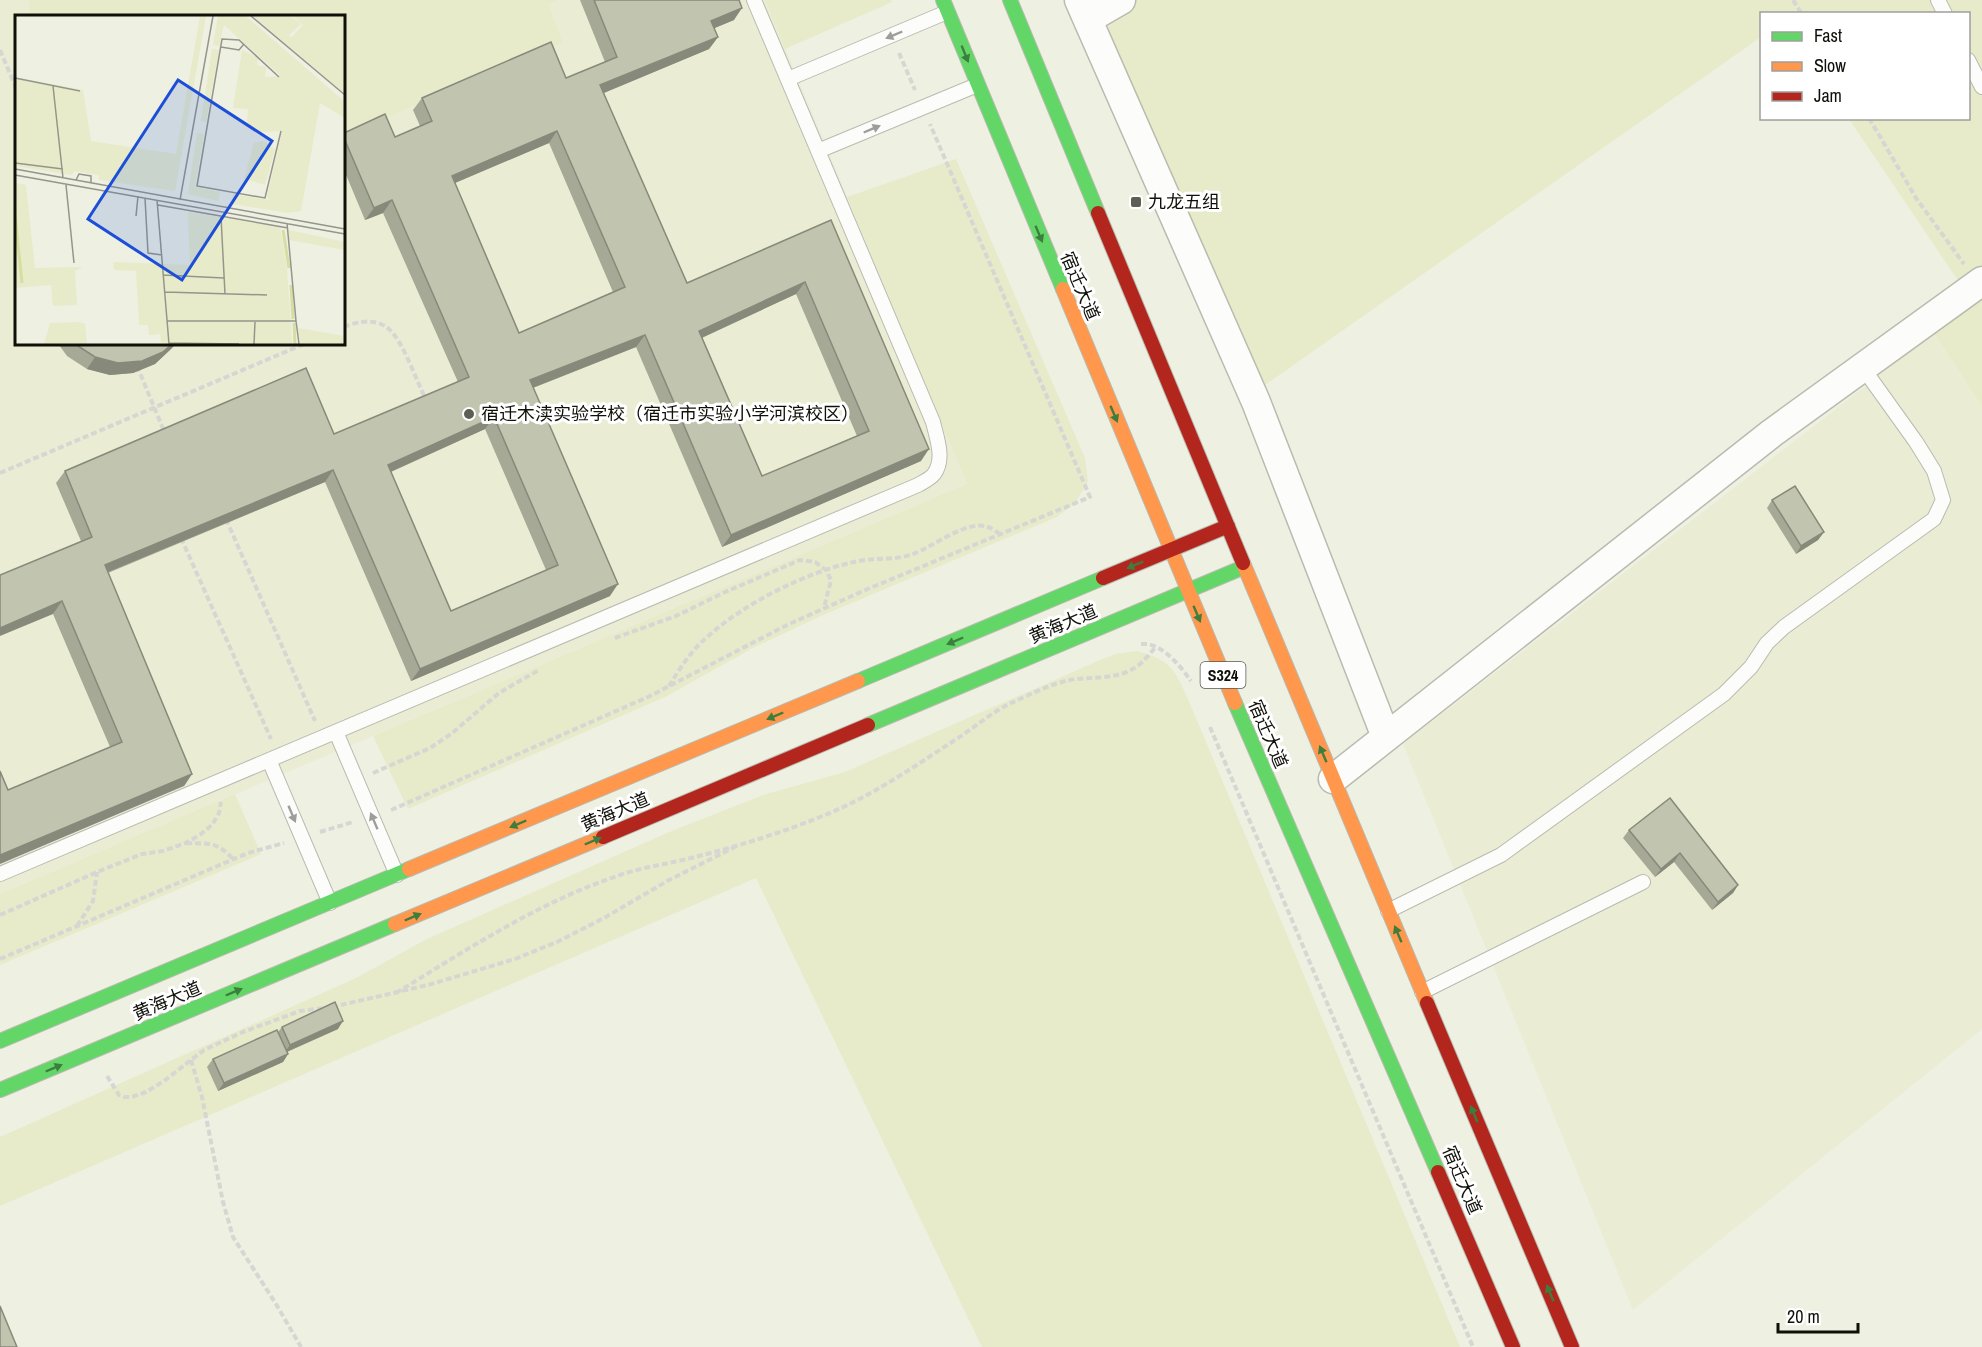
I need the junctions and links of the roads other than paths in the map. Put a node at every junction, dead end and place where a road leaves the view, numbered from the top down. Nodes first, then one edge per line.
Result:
1 (754, 0) edge
2 (1010, 0) edge
3 (1121, 0) edge
4 (945, 6) edge
5 (1084, 10) edge
6 (1970, 64) edge
7 (788, 80) junction
8 (977, 85) junction
9 (1982, 87) edge
10 (818, 151) junction
11 (1980, 283) edge
12 (1863, 368) junction
13 (1228, 526) junction
14 (1170, 550) junction
15 (1245, 567) junction
16 (1187, 591) junction
17 (336, 732) junction
18 (1386, 737) junction
19 (274, 758) junction
20 (1333, 779) junction
21 (0, 874) edge
22 (397, 875) junction
23 (1643, 882) dead end
24 (330, 903) junction
25 (1388, 911) junction
26 (1422, 992) junction
27 (0, 1041) edge
28 (0, 1090) edge
29 (1513, 1347) edge
30 (1572, 1347) edge

1 - 7 lane
2 - 13 main road, 宿迁大道
3 - 5 street
4 -> 7 lane
4 -> 8 main road, 宿迁大道 / S324
5 - 18 street
6 - 9 lane
7 - 10 lane
10 -> 8 lane
8 -> 14 main road, 宿迁大道 / S324
10 - 17 lane
11 - 12 street
12 - 18 street
12 - 25 lane
13 - 14 main road, 黄海大道
13 - 15 main road, 宿迁大道
14 - 16 main road, 宿迁大道 / S324
14 -> 22 main road, 黄海大道
15 - 16 main road, 黄海大道
20 -> 15 main road, 宿迁大道
28 -> 16 main road, 黄海大道
16 -> 29 main road, 宿迁大道 / S324
17 - 19 lane
22 -> 17 lane
18 - 20 street
19 - 21 lane
19 -> 24 lane
20 - 25 main road, 宿迁大道
22 - 24 main road, 黄海大道
23 - 26 lane
24 - 27 main road, 黄海大道
26 -> 25 main road, 宿迁大道
30 -> 26 main road, 宿迁大道

